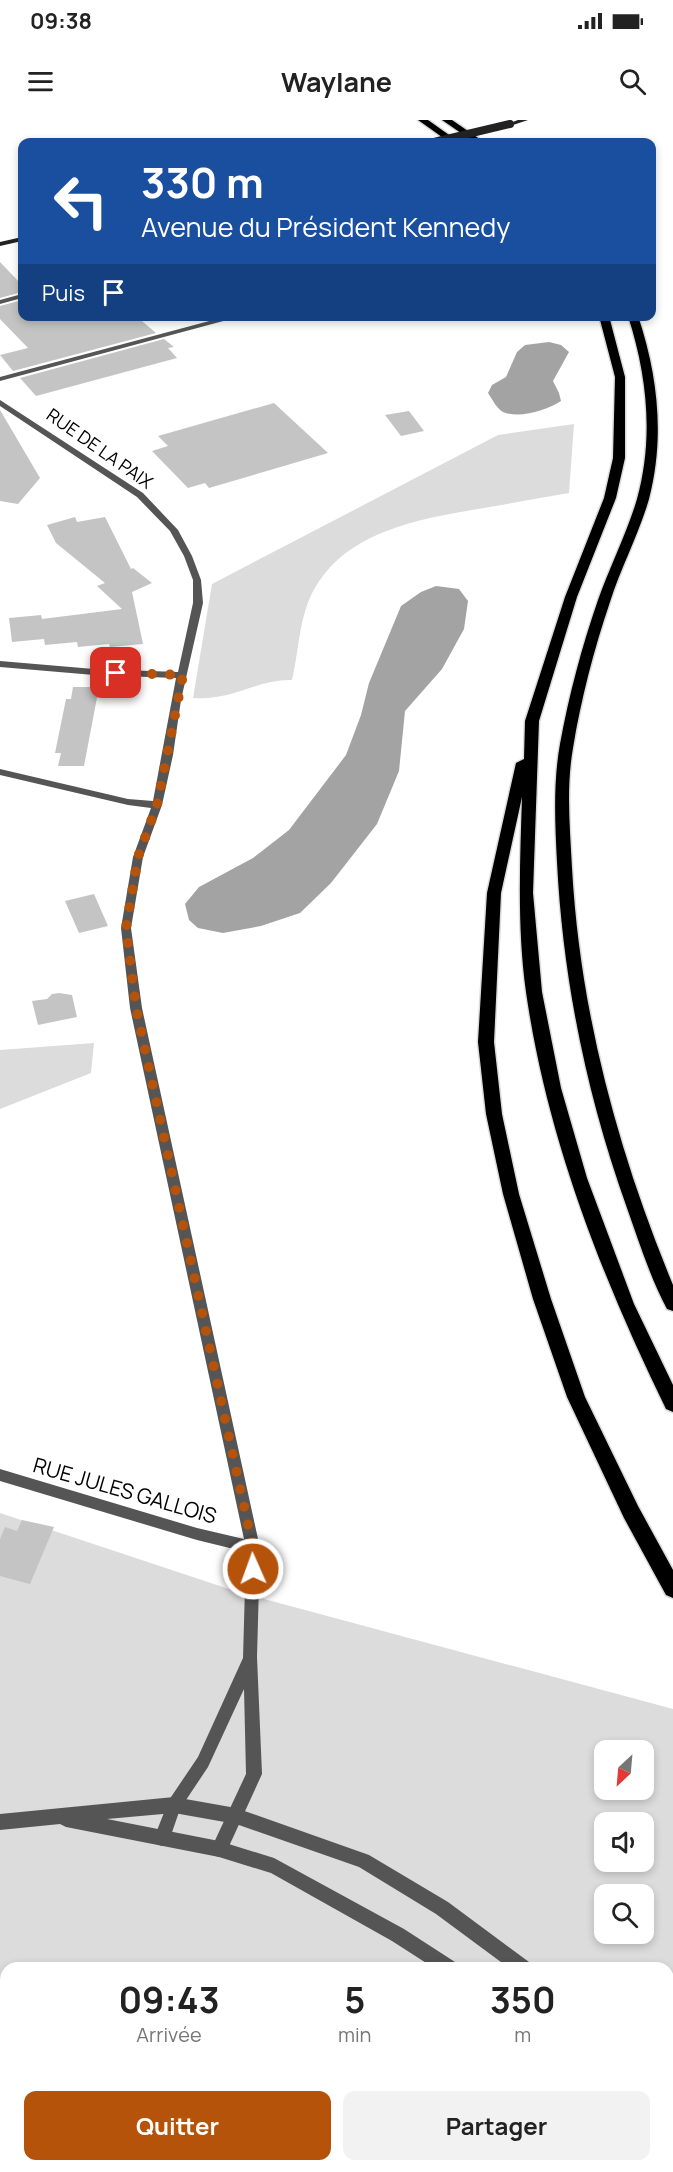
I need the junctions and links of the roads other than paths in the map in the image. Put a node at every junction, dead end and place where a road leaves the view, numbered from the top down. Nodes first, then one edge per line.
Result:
1 (422, 120) edge
2 (446, 120) edge
3 (525, 120) edge
4 (448, 138) edge
5 (451, 138) edge
6 (473, 138) edge
7 (18, 240) edge
8 (0, 244) edge
9 (18, 297) edge
10 (0, 302) edge
11 (220, 321) edge
12 (606, 321) edge
13 (634, 321) edge
14 (0, 379) edge
15 (0, 402) edge
16 (0, 664) edge
17 (183, 675) junction
18 (532, 721) junction
19 (0, 772) edge
20 (157, 805) junction
21 (673, 1304) edge
22 (673, 1404) edge
23 (0, 1475) edge
24 (253, 1548) junction
25 (673, 1589) edge
26 (250, 1657) junction
27 (174, 1805) junction
28 (236, 1815) junction
29 (53, 1817) junction
30 (0, 1822) edge
31 (162, 1838) junction
32 (219, 1849) junction
33 (440, 1962) edge
34 (515, 1962) edge

1 - 4 highway
2 - 6 highway
3 - 5 main road, bridge
7 - 8 main road
9 - 10 street
11 - 14 street
12 - 18 highway
13 - 21 highway
15 - 17 street, RUE DE LA PAIX
16 - 17 street
17 - 20 street, RUE DE LA PAIX
18 - 22 highway
18 - 25 highway
19 - 20 street
20 - 24 street, RUE DE LA PAIX
23 - 24 street, RUE JULES GALLOIS
24 - 26 street
26 - 27 street
26 - 28 street
27 - 28 street
27 - 29 street
27 - 31 street
28 - 32 street
28 - 34 street
29 - 30 street
29 - 31 street
31 - 32 street
32 - 33 street

